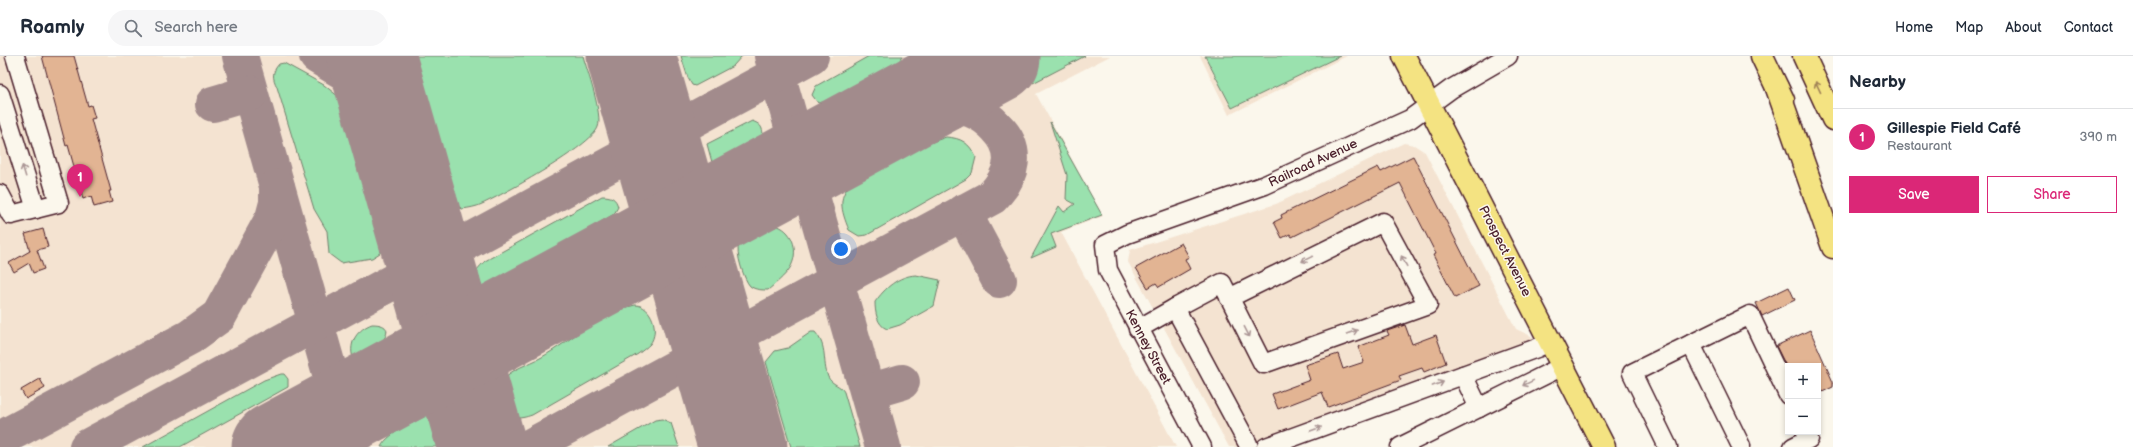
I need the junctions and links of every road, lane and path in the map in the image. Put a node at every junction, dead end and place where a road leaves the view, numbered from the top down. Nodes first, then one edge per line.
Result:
1 (15, 56) edge
2 (1404, 56) edge
3 (1508, 56) edge
4 (1762, 56) edge
5 (1804, 56) edge
6 (1777, 88) junction
7 (0, 94) edge
8 (1429, 105) junction
9 (1833, 119) edge
10 (0, 194) edge
11 (1833, 208) edge
12 (36, 209) junction
13 (1105, 245) joint
14 (1833, 246) edge
15 (1229, 298) junction
16 (1175, 308) junction
17 (1138, 329) junction
18 (1551, 341) junction
19 (1692, 344) junction
20 (1563, 366) junction
21 (1463, 375) junction
22 (1785, 389) edge
23 (1479, 408) junction
24 (1807, 435) edge
25 (1248, 444) dead end
26 (1202, 447) edge
27 (1266, 447) edge
28 (1400, 447) edge
29 (1604, 447) edge
30 (1668, 447) edge
31 (1741, 447) edge
32 (1793, 447) edge

1 - 12 street
2 - 8 main road, Prospect Avenue
3 - 8 street, Railroad Avenue
4 - 6 main road
9 -> 5 main road
6 - 11 main road
6 - 14 main road
12 -> 7 street
8 - 13 street, Railroad Avenue
8 - 18 main road, Prospect Avenue
10 - 12 street
13 - 17 street, Kenney Street
15 -> 15 street
15 - 16 street
16 - 17 street
16 - 25 street
17 - 26 street, Kenney Street
18 - 20 main road, Prospect Avenue
18 - 21 street
19 - 22 street
19 - 30 street
19 - 31 street
20 -> 23 street
20 - 29 main road, Prospect Avenue
21 - 23 street
27 -> 21 street
23 - 28 street
24 - 32 street

